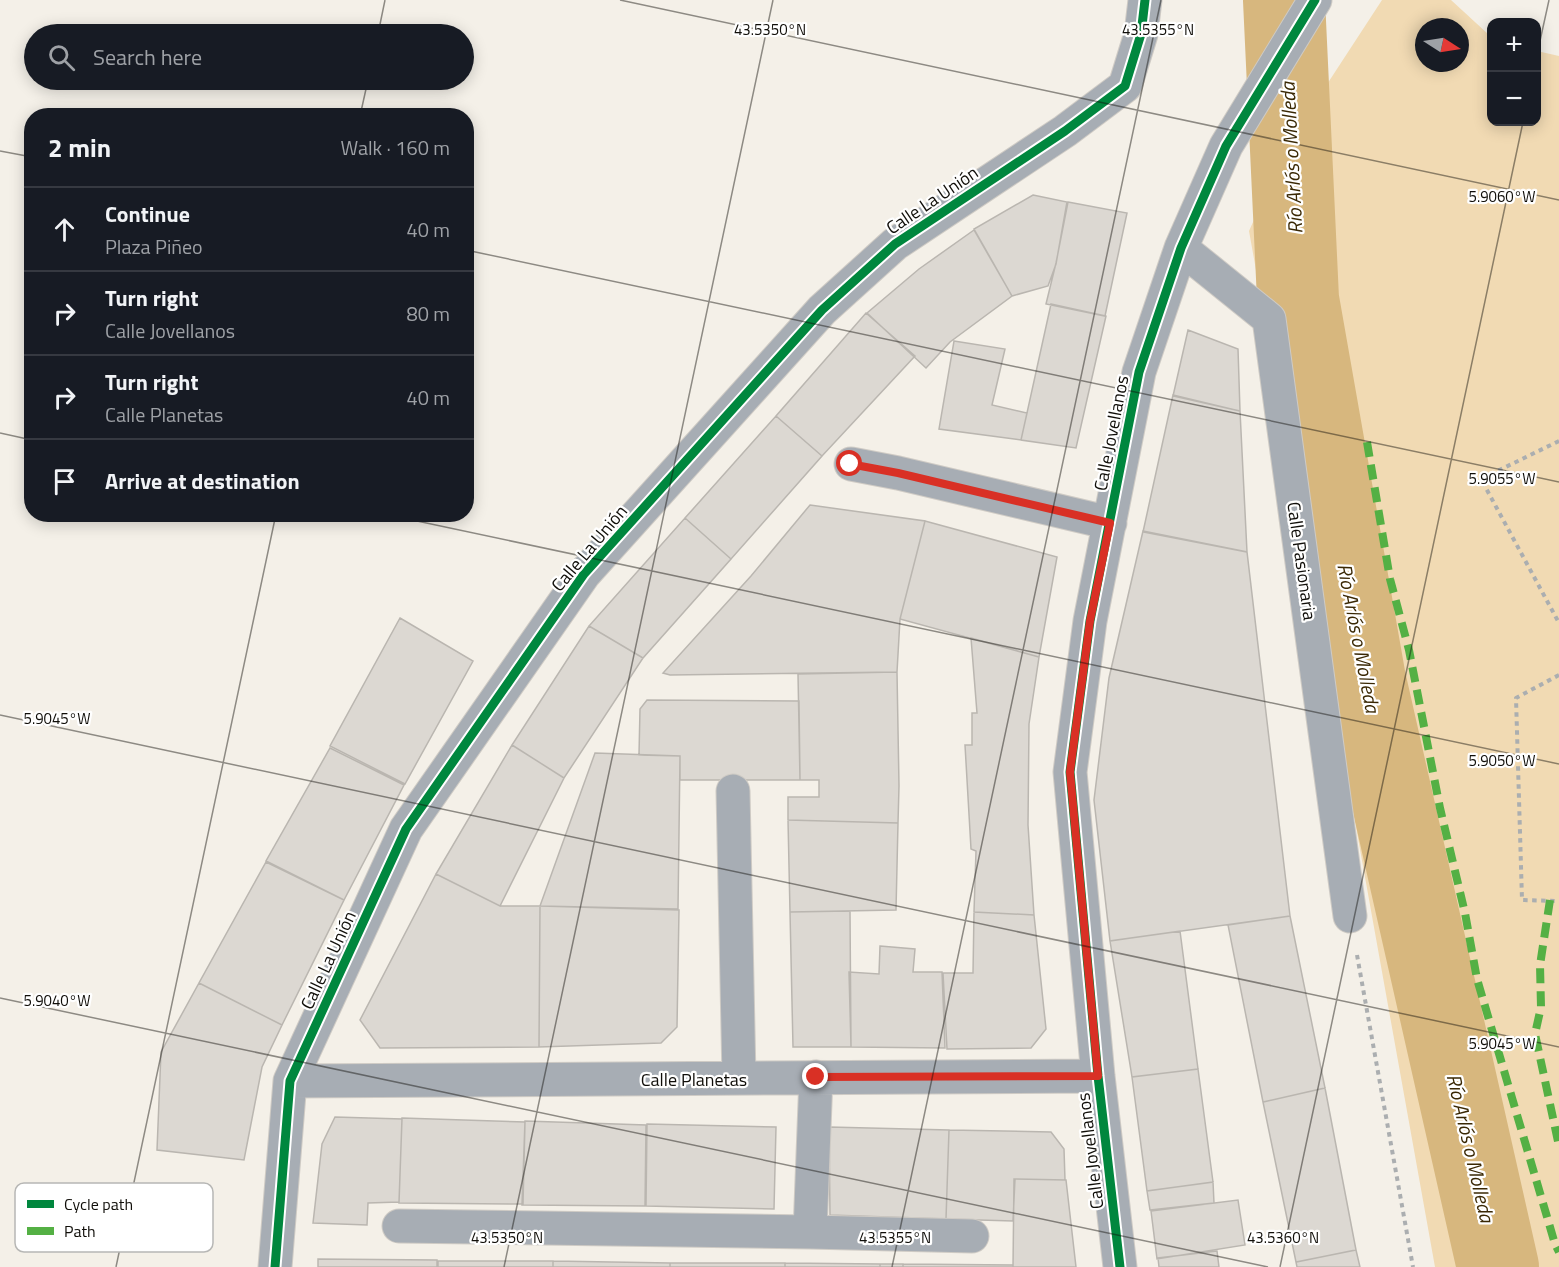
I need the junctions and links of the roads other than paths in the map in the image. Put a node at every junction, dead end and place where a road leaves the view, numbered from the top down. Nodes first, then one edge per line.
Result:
1 (1145, 0) edge
2 (1315, 0) edge
3 (1181, 248) junction
4 (850, 464) dead end
5 (1110, 523) junction
6 (733, 791) dead end
7 (1350, 916) road end
8 (1098, 1076) junction
9 (816, 1077) junction
10 (739, 1078) junction
11 (290, 1081) junction
12 (399, 1226) dead end
13 (810, 1232) junction
14 (972, 1236) dead end
15 (275, 1267) edge
16 (1120, 1267) edge

1 - 11 street, Calle La Unión
2 - 3 street, Calle Jovellanos
3 - 5 street, Calle Jovellanos
3 - 7 street, Calle Pasionaria
4 - 5 street
5 - 8 street, Calle Jovellanos
6 - 10 street
8 - 9 street, Calle Planetas
8 - 16 street, Calle Jovellanos
9 - 10 street, Calle Planetas
9 - 13 street
10 - 11 street, Calle Planetas
11 - 15 street, Calle La Unión
12 - 13 street
13 - 14 street

